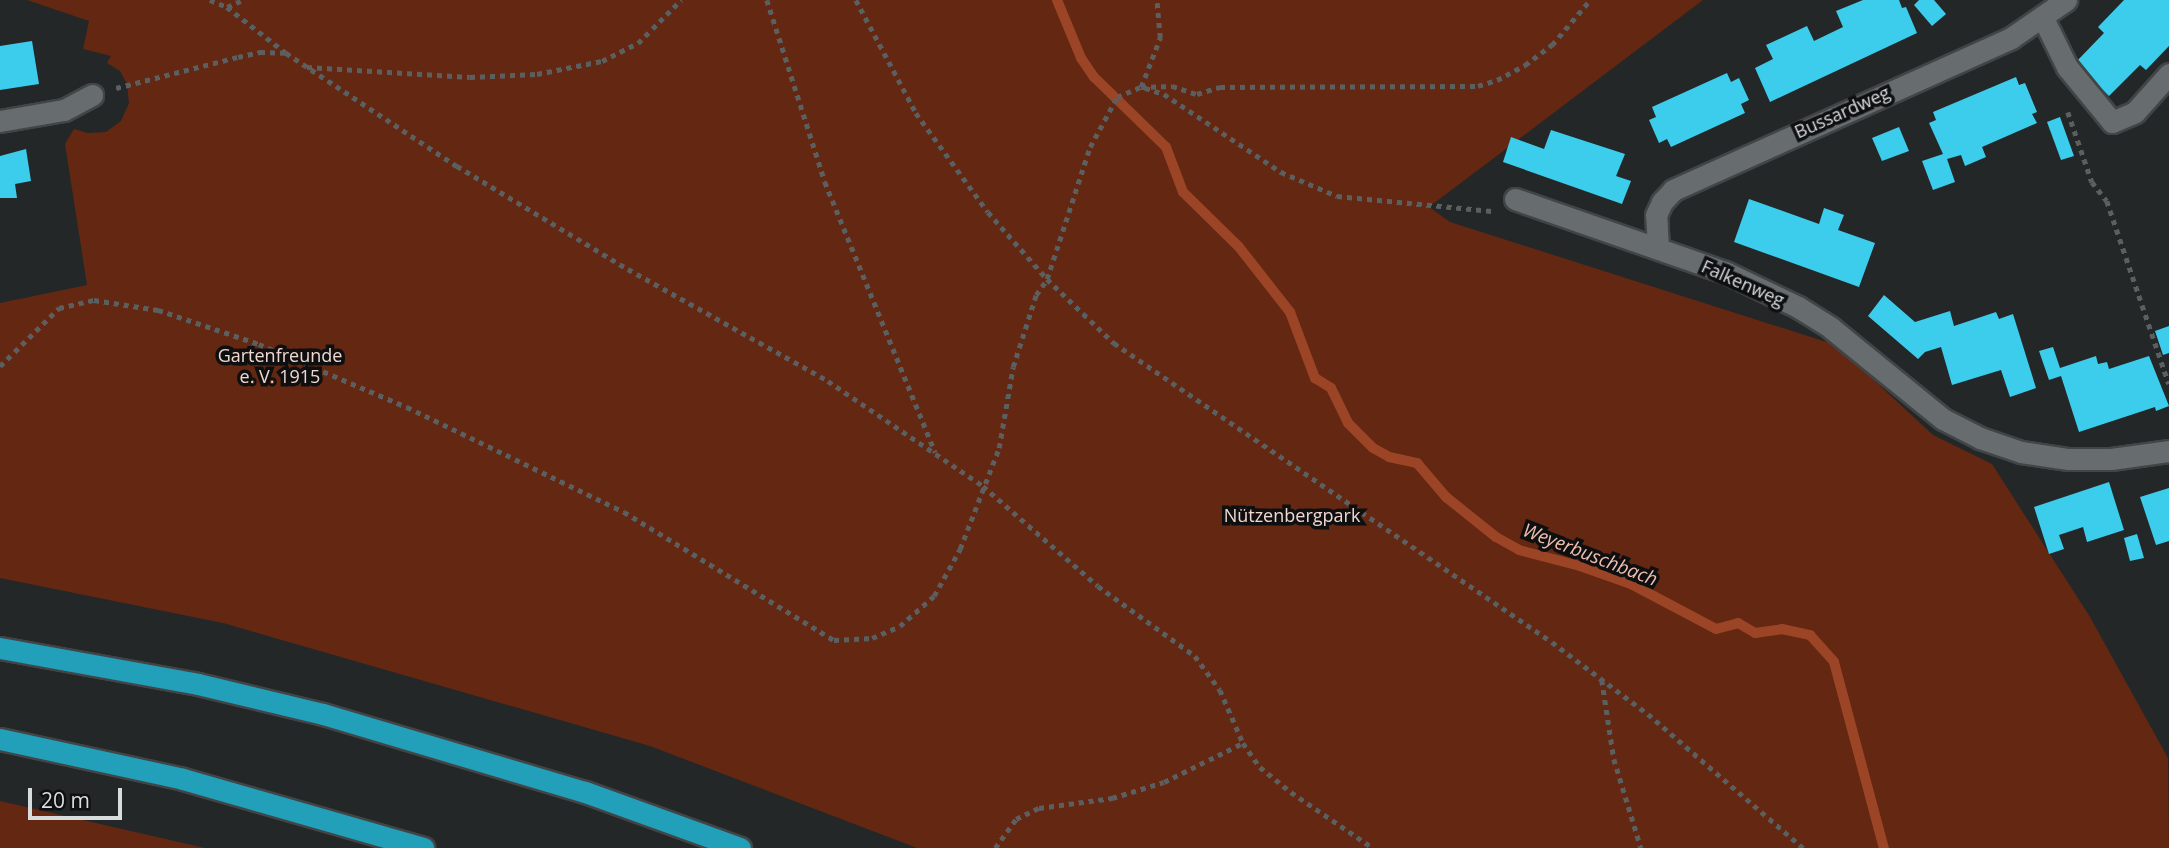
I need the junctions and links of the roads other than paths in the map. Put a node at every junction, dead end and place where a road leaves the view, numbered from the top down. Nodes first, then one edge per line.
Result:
1 (2066, 0) edge
2 (2043, 18) junction
3 (2169, 75) edge
4 (92, 95) road end
5 (0, 121) edge
6 (1515, 199) road end
7 (1658, 249) junction
8 (2169, 451) edge
9 (0, 648) edge
10 (0, 739) edge
11 (423, 848) edge
12 (740, 848) edge

1 - 2 street, Bussardweg
2 - 3 street
2 - 7 street, Bussardweg
4 - 5 street
6 - 7 street, Falkenweg
7 - 8 street, Falkenweg
9 - 12 highway
10 - 11 highway

